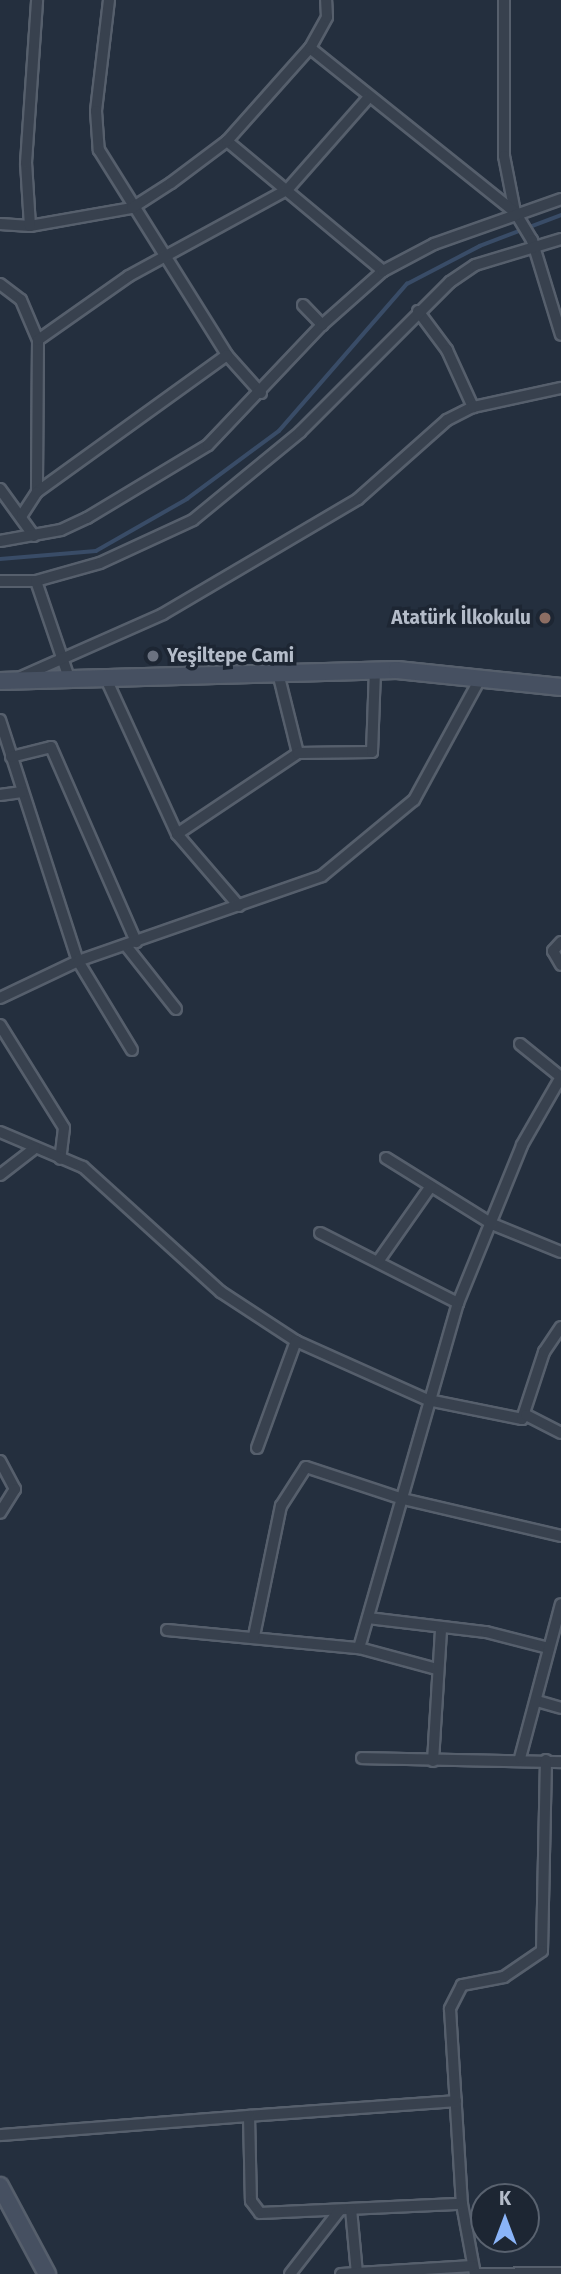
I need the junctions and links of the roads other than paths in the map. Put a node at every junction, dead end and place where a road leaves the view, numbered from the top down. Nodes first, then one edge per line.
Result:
1 (37, 0) edge
2 (109, 0) edge
3 (326, 0) edge
4 (504, 0) edge
5 (310, 48) junction
6 (368, 98) junction
7 (227, 141) junction
8 (287, 190) junction
9 (561, 199) edge
10 (132, 208) junction
11 (515, 212) junction
12 (0, 224) edge
13 (30, 226) junction
14 (561, 239) edge
15 (532, 244) junction
16 (167, 258) junction
17 (383, 271) junction
18 (0, 284) edge
19 (303, 304) dead end
20 (418, 311) junction
21 (322, 325) junction
22 (561, 335) edge
23 (38, 340) junction
24 (227, 355) junction
25 (561, 388) edge
26 (261, 393) junction
27 (473, 407) junction
28 (0, 489) edge
29 (37, 492) junction
30 (22, 515) junction
31 (34, 536) junction
32 (0, 541) edge
33 (0, 581) edge
34 (36, 581) junction
35 (62, 662) junction
36 (375, 671) junction
37 (278, 673) junction
38 (481, 677) junction
39 (18, 678) junction
40 (69, 678) junction
41 (0, 681) edge
42 (107, 681) junction
43 (561, 687) edge
44 (0, 720) edge
45 (298, 753) junction
46 (11, 757) junction
47 (22, 792) junction
48 (0, 795) edge
49 (177, 834) junction
50 (239, 906) junction
51 (561, 943) edge
52 (131, 944) junction
53 (78, 961) junction
54 (561, 965) edge
55 (0, 998) edge
56 (176, 1009) dead end
57 (0, 1025) edge
58 (520, 1044) dead end
59 (132, 1050) dead end
60 (559, 1075) edge
61 (0, 1132) edge
62 (35, 1148) junction
63 (386, 1158) dead end
64 (60, 1159) junction
65 (0, 1175) edge
66 (431, 1186) junction
67 (492, 1224) junction
68 (320, 1233) dead end
69 (561, 1252) edge
70 (379, 1260) junction
71 (457, 1303) junction
72 (560, 1323) edge
73 (296, 1340) junction
74 (428, 1400) junction
75 (526, 1415) junction
76 (561, 1433) edge
77 (257, 1448) dead end
78 (0, 1461) edge
79 (403, 1499) junction
80 (0, 1513) edge
81 (561, 1536) edge
82 (561, 1604) edge
83 (560, 1617) edge
84 (368, 1618) junction
85 (167, 1630) dead end
86 (441, 1631) junction
87 (254, 1636) junction
88 (359, 1648) junction
89 (549, 1648) junction
90 (437, 1669) junction
91 (537, 1701) junction
92 (561, 1708) edge
93 (362, 1758) dead end
94 (520, 1758) junction
95 (433, 1760) junction
96 (545, 1760) junction
97 (561, 1762) edge
98 (456, 2101) junction
99 (249, 2116) junction
100 (0, 2135) edge
101 (0, 2186) edge
102 (462, 2204) junction
103 (345, 2210) junction
104 (474, 2266) junction
105 (357, 2273) edge
106 (561, 2273) edge
107 (47, 2274) edge
108 (290, 2274) edge
109 (341, 2274) edge

1 - 13 street
2 - 10 street
3 - 5 street
4 - 11 street
5 - 6 street
5 - 7 street
6 - 8 street
6 - 11 street
7 - 8 street
7 - 10 street
8 - 16 street
8 - 17 street
9 - 11 street
10 - 13 street
10 - 16 street
11 - 15 street
11 - 17 street
12 - 13 street
14 - 15 street
15 - 20 street
15 - 22 street
16 - 23 street
16 - 24 street
17 - 21 street
18 - 23 street
19 - 21 street
20 - 27 street
20 - 34 street
21 - 26 street
23 - 29 street
24 - 26 street
24 - 29 street
25 - 27 street
26 - 31 street
27 - 35 street
28 - 30 street
29 - 30 street
30 - 31 street
31 - 32 street
33 - 34 street
34 - 35 street
35 - 39 street
35 - 40 street
36 - 37 street
36 - 38 street
36 - 45 street
37 - 42 street
37 - 45 street
38 - 43 street
38 - 50 street
39 - 40 street
39 - 41 street
40 - 42 street
42 - 49 street
44 - 46 street
45 - 49 street
46 - 47 street
46 - 52 street
47 - 48 street
47 - 53 street
49 - 50 street
50 - 52 street
51 - 54 street
52 - 53 street
52 - 56 street
53 - 55 street
53 - 59 street
57 - 64 street
58 - 60 street
60 - 67 street
61 - 62 street
62 - 64 street
62 - 65 street
63 - 66 street
64 - 73 street
66 - 67 street
66 - 70 street
67 - 69 street
67 - 71 street
68 - 70 street
70 - 71 street
71 - 74 street
72 - 75 street
73 - 74 street
73 - 77 street
74 - 75 street
74 - 79 street
75 - 76 street
78 - 80 street
79 - 81 street
79 - 84 street
79 - 87 street
82 - 83 street
83 - 89 street
84 - 86 street
84 - 88 street
85 - 87 street
86 - 89 street
86 - 90 street
87 - 88 street
88 - 90 street
89 - 91 street
90 - 95 street
91 - 92 street
91 - 94 street
93 - 95 street
94 - 95 street
94 - 96 street
96 - 97 street
96 - 98 street
98 - 99 street
98 - 102 street
99 - 100 street
99 - 103 street
101 - 107 street
102 - 103 street
102 - 104 street
103 - 105 street
103 - 108 street
104 - 105 street
104 - 106 street
105 - 109 street

